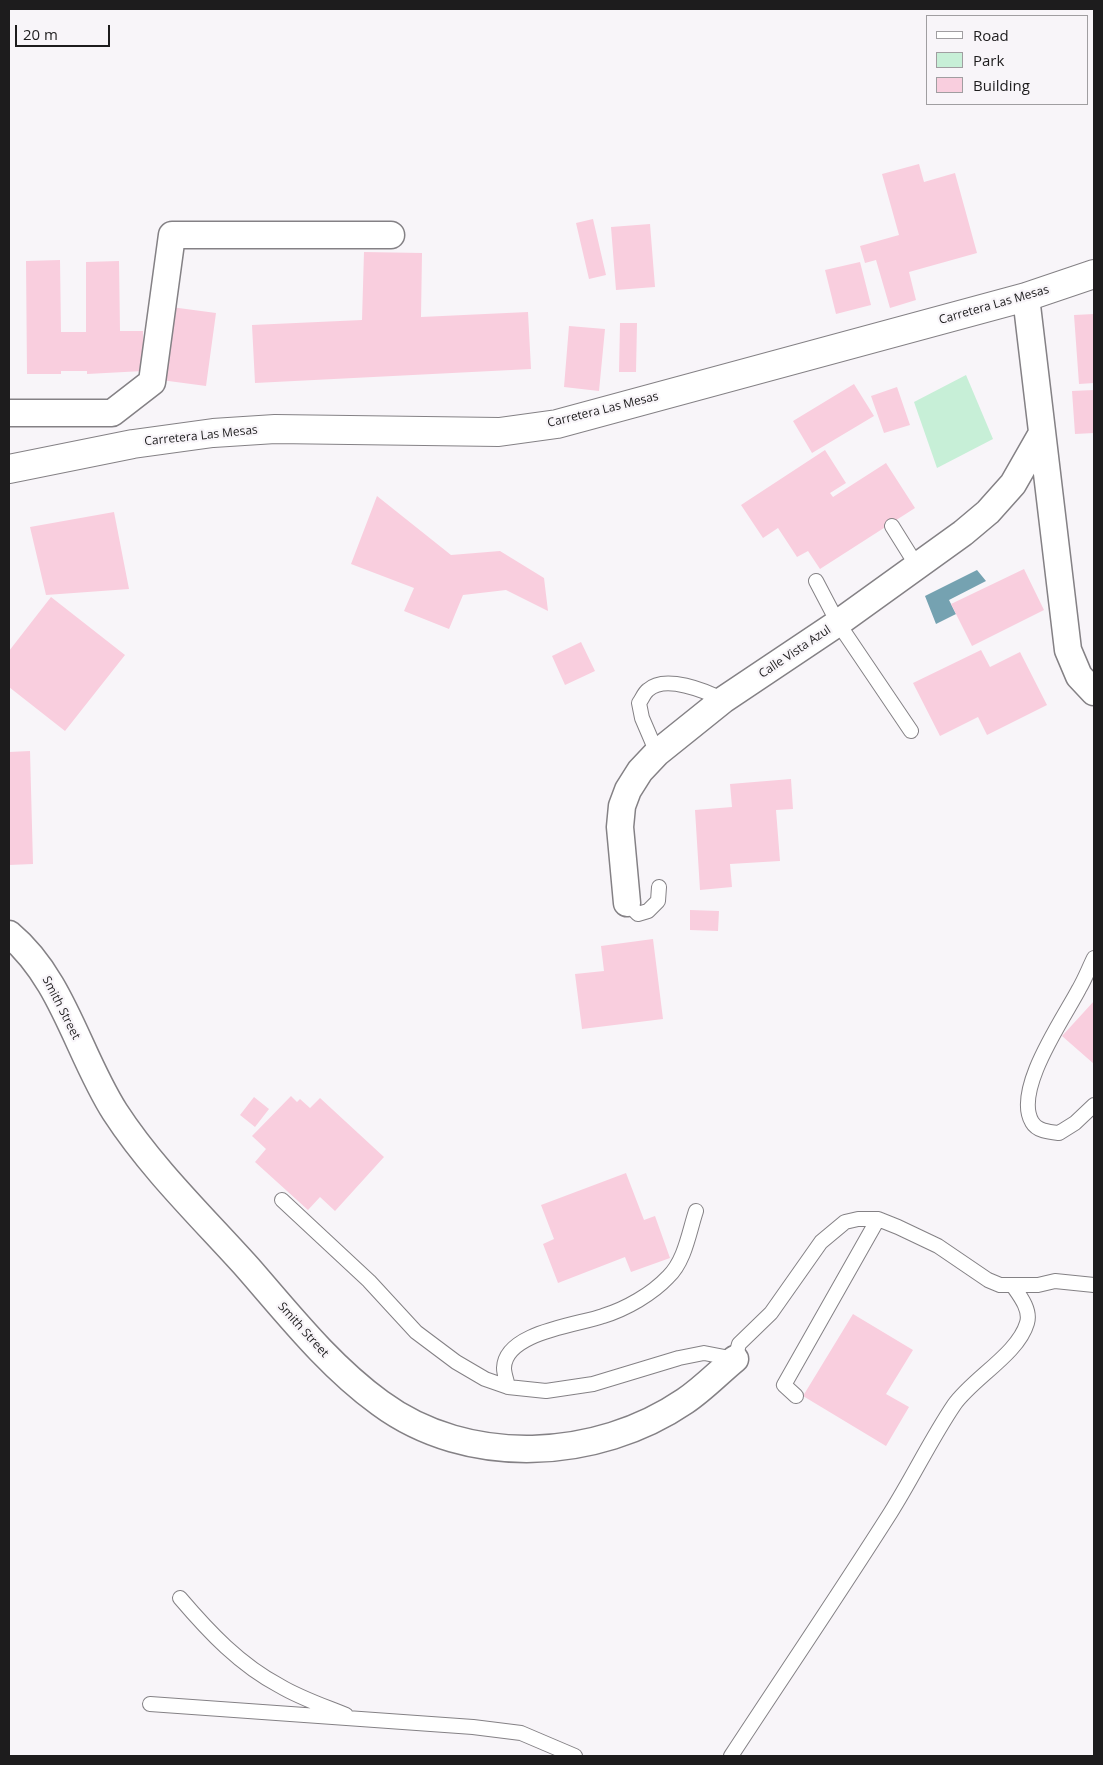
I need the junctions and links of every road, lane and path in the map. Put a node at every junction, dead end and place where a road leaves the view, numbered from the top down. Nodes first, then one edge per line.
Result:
1 (391, 235) dead end
2 (1094, 274) edge
3 (1026, 297) junction
4 (9, 413) edge
5 (1041, 435) junction
6 (9, 469) edge
7 (892, 526) dead end
8 (917, 566) junction
9 (816, 581) dead end
10 (838, 623) junction
11 (1094, 692) edge
12 (723, 700) junction
13 (911, 731) dead end
14 (657, 753) junction
15 (659, 887) dead end
16 (627, 903) joint
17 (9, 934) edge
18 (1094, 958) edge
19 (1094, 1105) edge
20 (282, 1200) dead end
21 (696, 1211) dead end
22 (878, 1220) junction
23 (1094, 1285) edge
24 (1013, 1286) junction
25 (735, 1359) junction
26 (508, 1387) junction
27 (796, 1396) dead end
28 (180, 1598) dead end
29 (150, 1704) dead end
30 (356, 1720) junction
31 (575, 1756) edge
32 (731, 1756) edge

1 - 4 street
2 - 3 street, Carretera Las Mesas
3 - 5 street
3 - 6 street, Carretera Las Mesas
5 - 8 street, Calle Vista Azul
5 - 11 street
7 - 8 lane
8 - 10 street, Calle Vista Azul
9 - 10 lane
10 - 12 street, Calle Vista Azul
10 - 13 lane
12 - 14 street, Calle Vista Azul
12 - 14 lane
14 - 16 street, Calle Vista Azul
15 - 16 lane
17 - 25 street, Smith Street
18 - 19 lane
20 - 26 lane
21 - 26 lane
22 - 24 lane
22 - 25 lane
22 - 27 lane
23 - 24 lane
24 - 32 lane
25 - 26 lane
28 - 30 lane
29 - 30 lane
30 - 31 lane

